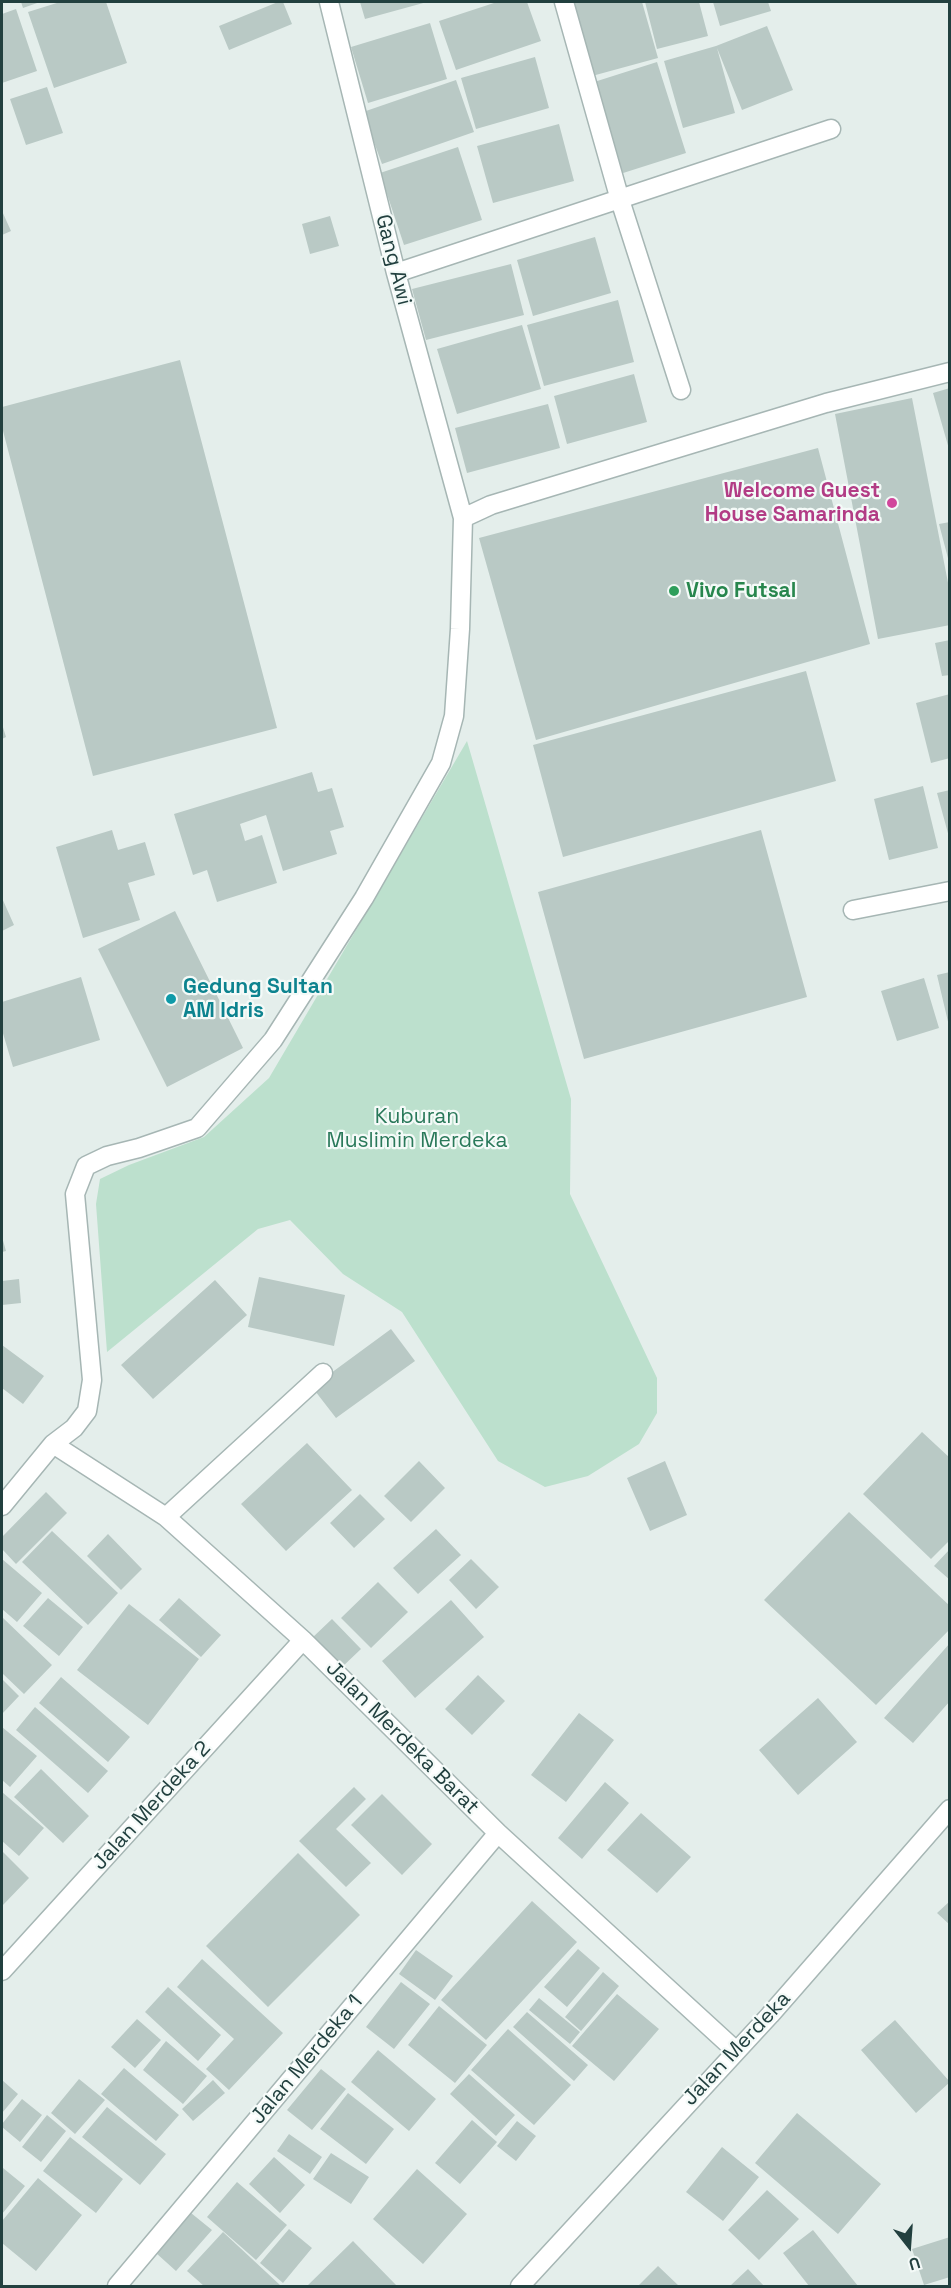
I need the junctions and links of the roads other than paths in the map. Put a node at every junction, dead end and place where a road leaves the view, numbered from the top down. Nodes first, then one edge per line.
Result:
1 (329, 2) edge
2 (564, 2) edge
3 (831, 129) dead end
4 (620, 200) junction
5 (396, 273) junction
6 (950, 372) edge
7 (681, 390) dead end
8 (463, 518) junction
9 (950, 891) edge
10 (853, 910) dead end
11 (323, 1373) dead end
12 (53, 1444) junction
13 (2, 1506) edge
14 (166, 1517) junction
15 (303, 1640) junction
16 (950, 1809) edge
17 (498, 1833) junction
18 (2, 1971) edge
19 (735, 2050) junction
20 (117, 2286) edge
21 (520, 2286) edge

1 - 5 street, Gang Awi
2 - 4 street
3 - 4 street
4 - 5 street
4 - 7 street
5 - 8 street, Gang Awi
6 - 8 street
8 - 12 street, Gang Awi
9 - 10 street
11 - 14 street
12 - 13 street, Gang Awi
12 - 14 street, Jalan Merdeka Barat
14 - 15 street, Jalan Merdeka Barat
15 - 17 street, Jalan Merdeka Barat
15 - 18 street, Jalan Merdeka 2
16 - 19 street, Jalan Merdeka
17 - 19 street, Jalan Merdeka Barat
17 - 20 street, Jalan Merdeka 1
19 - 21 street, Jalan Merdeka

